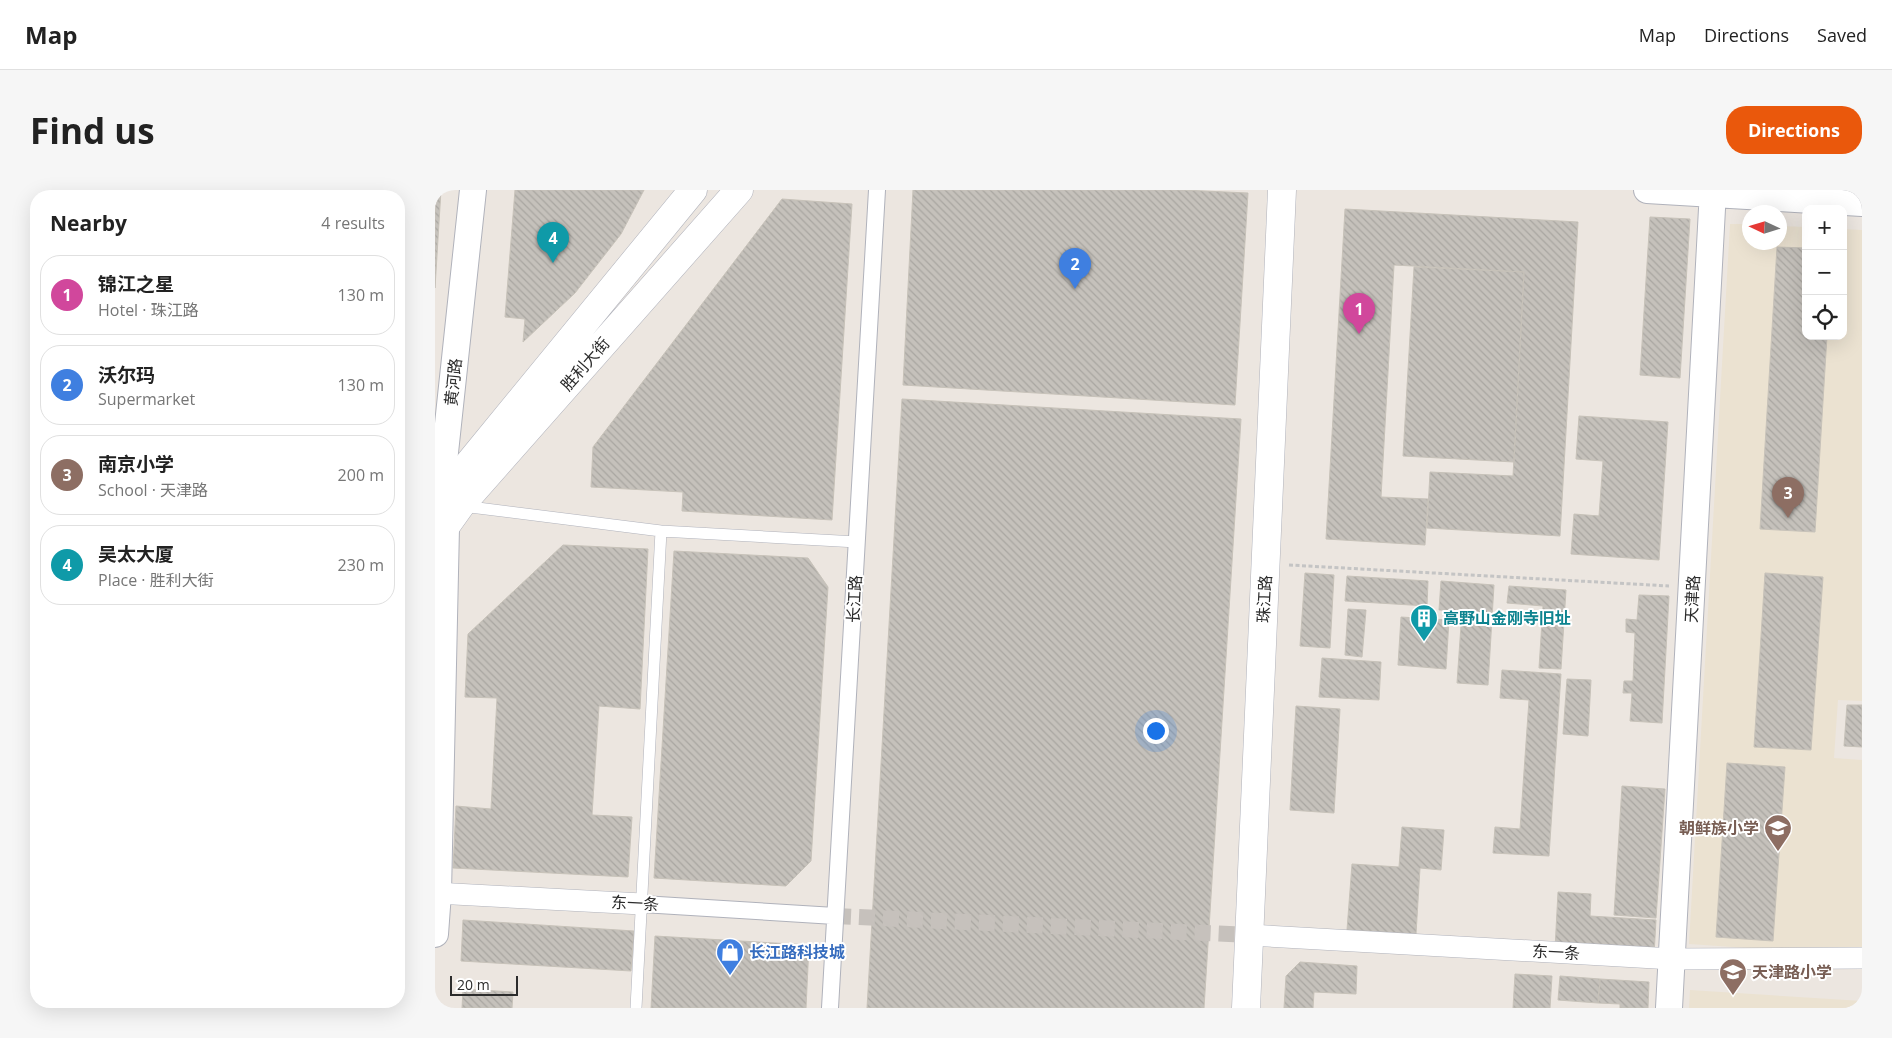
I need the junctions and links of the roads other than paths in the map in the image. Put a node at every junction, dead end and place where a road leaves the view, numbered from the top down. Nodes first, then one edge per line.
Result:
1 (473, 190) edge
2 (693, 190) edge
3 (739, 190) edge
4 (877, 190) edge
5 (1282, 190) edge
6 (1647, 190) edge
7 (1713, 192) edge
8 (1862, 203) edge
9 (442, 513) edge
10 (661, 530) junction
11 (857, 542) junction
12 (437, 893) edge
13 (642, 904) junction
14 (835, 916) junction
15 (435, 934) edge
16 (1249, 935) junction
17 (1862, 958) edge
18 (1673, 959) junction
19 (636, 1008) edge
20 (830, 1008) edge
21 (1245, 1008) edge
22 (1669, 1008) edge

1 - 9 street, 黄河路
2 - 9 main road, 胜利大街
3 - 9 main road, 胜利大街
4 - 11 street, 长江路
5 - 16 main road, 珠江路
6 - 7 street
7 - 8 street
7 - 18 street, 天津路
9 - 10 lane
9 - 12 street, 黄河路
10 - 11 lane
10 - 13 lane
11 - 14 street, 长江路
12 - 13 street, 东一条
12 - 15 street, 黄河路
13 - 14 street, 东一条
13 - 19 lane
14 - 20 street, 长江路
16 - 18 street, 东一条
16 - 21 main road, 珠江路
17 - 18 street, 东一条
18 - 22 street, 天津路

